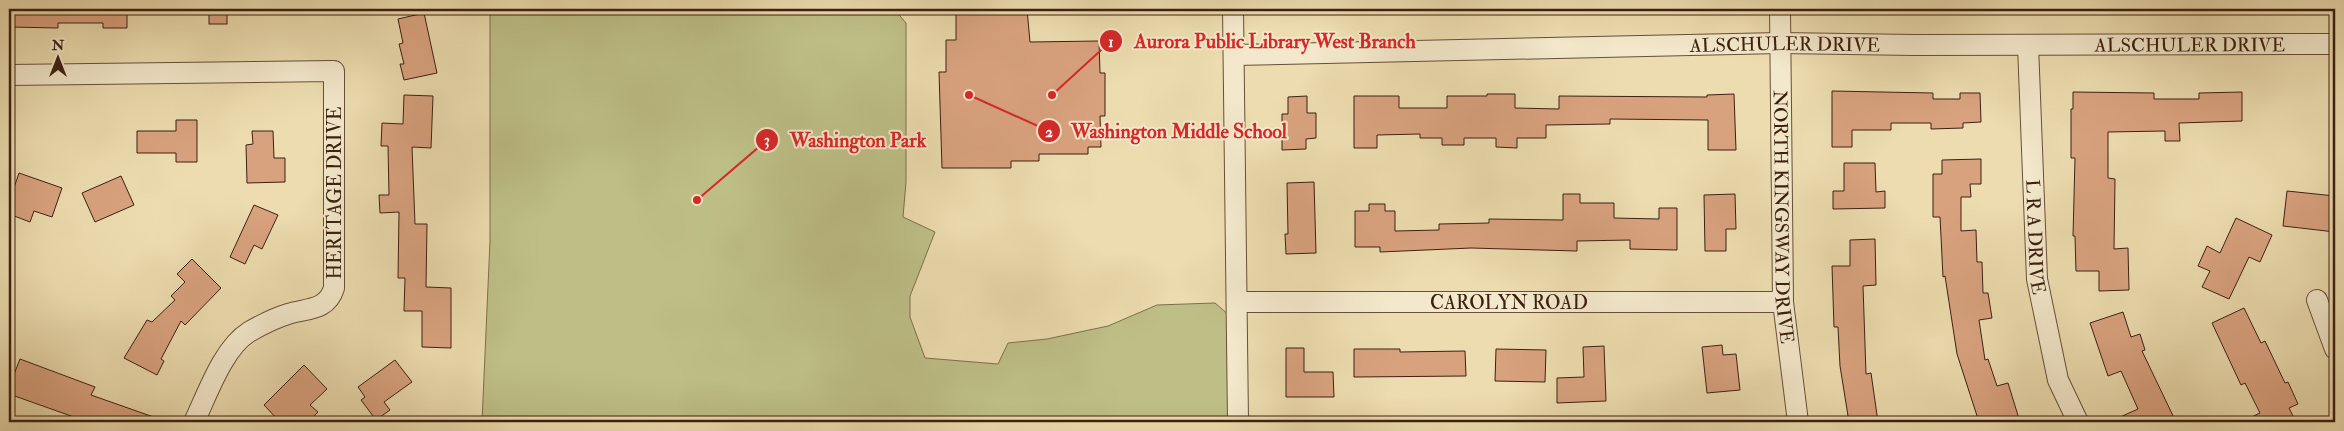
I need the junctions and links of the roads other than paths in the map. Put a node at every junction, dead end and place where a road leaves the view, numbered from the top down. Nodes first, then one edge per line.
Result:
1 (1233, 9) edge
2 (1780, 9) edge
3 (1780, 43) junction
4 (2335, 44) edge
5 (2028, 45) junction
6 (1234, 55) junction
7 (9, 74) edge
8 (2317, 300) dead end
9 (1237, 302) junction
10 (1783, 302) junction
11 (2335, 349) edge
12 (194, 422) edge
13 (1238, 422) edge
14 (1798, 422) edge
15 (2078, 422) edge

1 - 6 street
2 - 3 street, NORTH KINGSWAY DRIVE
3 - 5 street, ALSCHULER DRIVE
3 - 6 street, ALSCHULER DRIVE
3 - 10 street, NORTH KINGSWAY DRIVE
4 - 5 street, ALSCHULER DRIVE
5 - 15 street, L R A DRIVE
6 - 9 street
7 - 12 street, HERITAGE DRIVE
8 - 11 street
9 - 10 street, CAROLYN ROAD
9 - 13 street
10 - 14 street, NORTH KINGSWAY DRIVE

